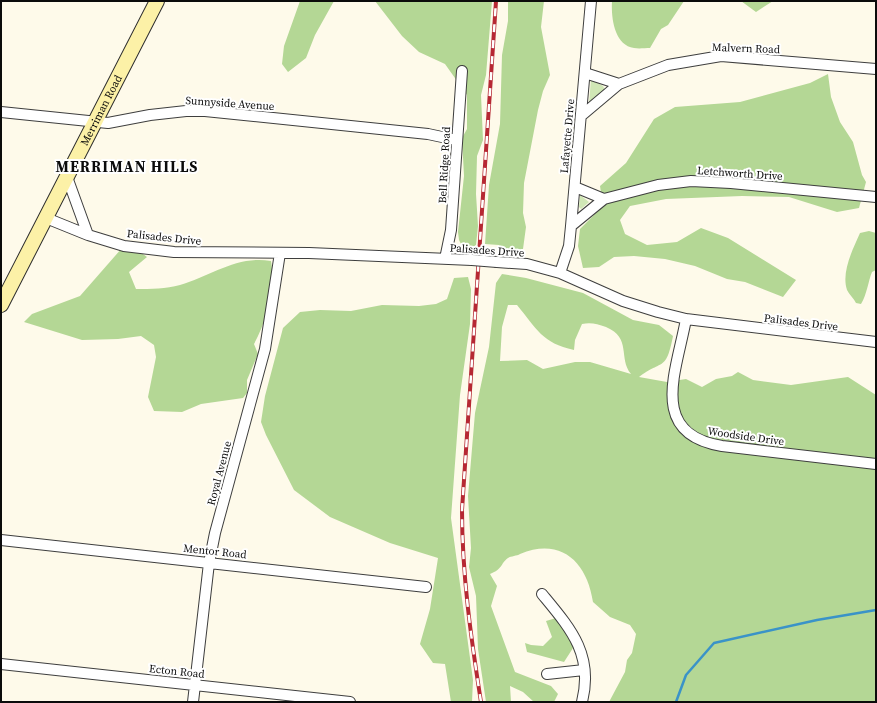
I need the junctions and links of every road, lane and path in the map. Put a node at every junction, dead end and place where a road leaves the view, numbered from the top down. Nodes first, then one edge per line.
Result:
1 (157, 1) edge
2 (591, 1) edge
3 (876, 70) edge
4 (462, 71) dead end
5 (585, 73) junction
6 (619, 84) junction
7 (1, 112) edge
8 (581, 116) junction
9 (94, 122) junction
10 (456, 140) junction
11 (67, 177) junction
12 (575, 187) junction
13 (876, 197) edge
14 (604, 199) junction
15 (46, 218) junction
16 (571, 226) junction
17 (88, 235) junction
18 (280, 253) junction
19 (445, 259) junction
20 (560, 273) junction
21 (1, 305) edge
22 (686, 319) junction
23 (876, 342) edge
24 (876, 464) edge
25 (1, 540) edge
26 (209, 563) junction
27 (426, 587) dead end
28 (542, 594) dead end
29 (1, 664) edge
30 (584, 670) junction
31 (546, 674) dead end
32 (196, 685) junction
33 (193, 702) edge
34 (350, 702) edge
35 (582, 702) edge

1 - 9 main road, Merriman Road
2 - 5 street, Lafayette Drive
3 - 6 street, Malvern Road
4 - 10 street, Bell Ridge Road
5 - 6 street
5 - 8 street, Lafayette Drive
6 - 8 street, Malvern Road
7 - 9 street, Sunnyside Avenue
8 - 12 street, Lafayette Drive
9 - 10 street, Sunnyside Avenue
9 - 11 main road, Merriman Road
10 - 19 street, Bell Ridge Road
11 - 15 main road, Merriman Road
11 - 17 street
12 - 14 street
12 - 16 street, Lafayette Drive
13 - 14 street, Letchworth Drive
14 - 16 street, Letchworth Drive
15 - 17 street, Palisades Drive
15 - 21 main road, Merriman Road
16 - 20 street, Lafayette Drive
17 - 18 street, Palisades Drive
18 - 19 street, Palisades Drive
18 - 26 street, Royal Avenue
19 - 20 street, Palisades Drive, bridge
20 - 22 street, Palisades Drive
22 - 23 street, Palisades Drive
22 - 24 street, Woodside Drive
25 - 26 street, Mentor Road
26 - 27 street, Mentor Road
26 - 32 street, Royal Avenue
28 - 30 street
29 - 32 street, Ecton Road
30 - 31 street
30 - 35 street
32 - 33 street, Royal Avenue
32 - 34 street, Ecton Road

